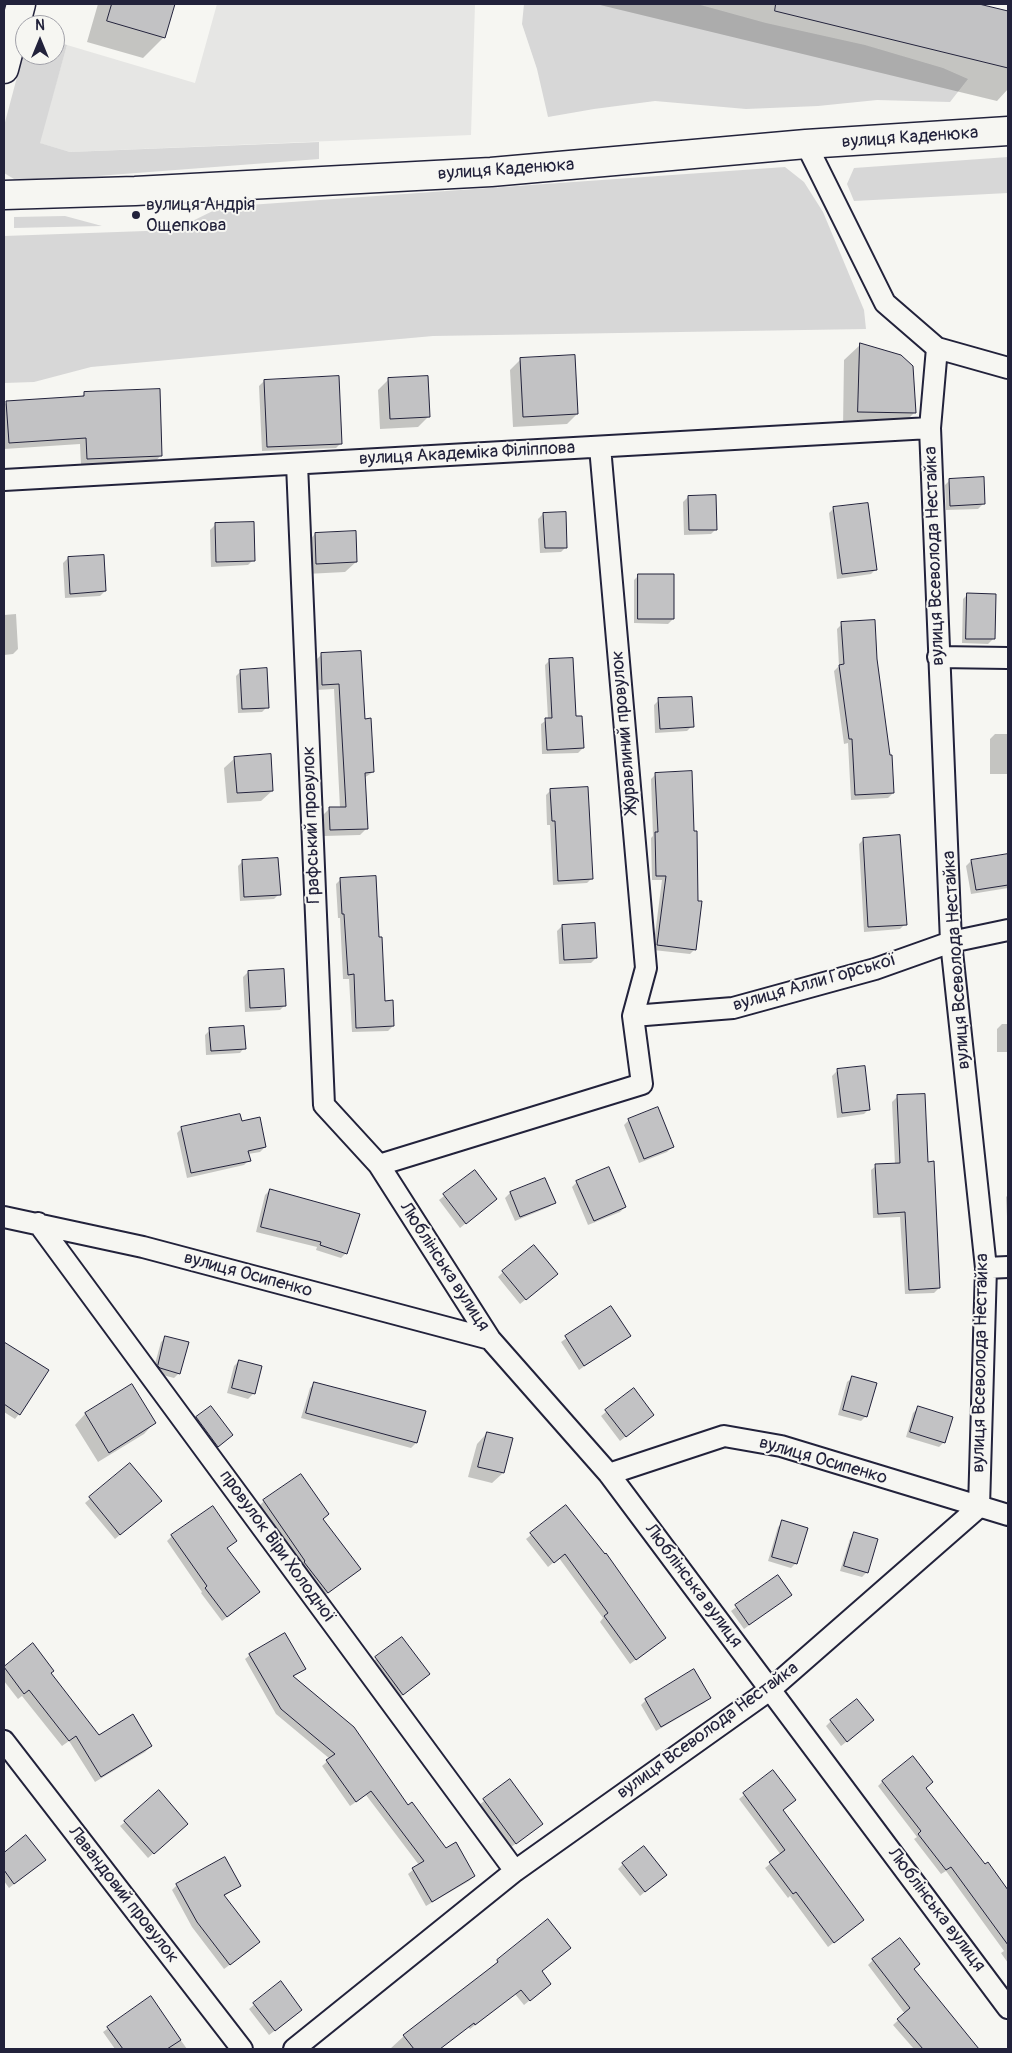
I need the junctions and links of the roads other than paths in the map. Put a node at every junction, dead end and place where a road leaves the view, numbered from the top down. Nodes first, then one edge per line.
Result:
1 (22, 4) edge
2 (4, 68) edge
3 (1008, 131) edge
4 (806, 144) junction
5 (4, 194) edge
6 (937, 348) junction
7 (1008, 368) edge
8 (930, 428) junction
9 (600, 446) junction
10 (297, 464) junction
11 (4, 480) edge
12 (938, 657) junction
13 (1008, 658) edge
14 (1008, 930) edge
15 (951, 942) junction
16 (633, 1016) junction
17 (379, 1165) junction
18 (4, 1216) edge
19 (38, 1223) junction
20 (1008, 1267) edge
21 (986, 1268) junction
22 (490, 1339) junction
23 (610, 1474) junction
24 (979, 1507) junction
25 (1008, 1515) edge
26 (771, 1689) junction
27 (4, 1741) edge
28 (515, 1871) junction
29 (1008, 2008) edge
30 (242, 2049) edge
31 (294, 2049) edge

1 - 2 street
3 - 4 street, вулиця Каденюка
4 - 5 street, вулиця Каденюка
4 - 6 street
6 - 7 street
6 - 8 street, вулиця Всеволода Нестайка
8 - 9 street, вулиця Академіка Філіппова
8 - 12 street, вулиця Всеволода Нестайка
9 - 10 street, вулиця Академіка Філіппова
9 - 16 street, Журавлиний провулок
10 - 11 street, вулиця Академіка Філіппова
10 - 17 street, Графський провулок
12 - 13 street
12 - 15 street, вулиця Всеволода Нестайка
14 - 15 street, вулиця Алли Горської
15 - 16 street, вулиця Алли Горської
15 - 21 street, вулиця Всеволода Нестайка
16 - 17 street
17 - 22 street, Люблінська вулиця
18 - 19 street, вулиця Осипенко
19 - 22 street, вулиця Осипенко
19 - 28 street, провулок Віри Холодної
20 - 21 street
21 - 24 street, вулиця Всеволода Нестайка
22 - 23 street, Люблінська вулиця
23 - 24 street, вулиця Осипенко
23 - 26 street, Люблінська вулиця
24 - 25 street, вулиця Осипенко
24 - 26 street, вулиця Всеволода Нестайка
26 - 28 street, вулиця Всеволода Нестайка
26 - 29 street, Люблінська вулиця
27 - 30 street, Лавандовий провулок
28 - 31 street, вулиця Всеволода Нестайка

